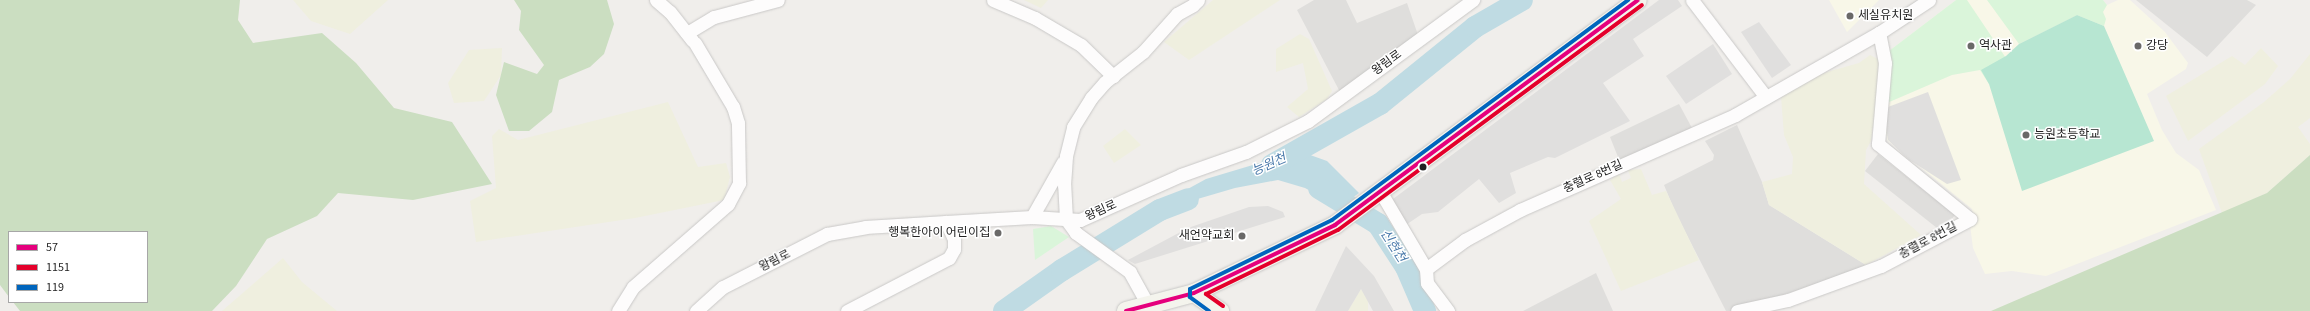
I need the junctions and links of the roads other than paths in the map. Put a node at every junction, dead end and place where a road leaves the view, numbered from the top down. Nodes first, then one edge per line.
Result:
1 (656, 0) edge
2 (778, 0) edge
3 (993, 0) edge
4 (1198, 0) edge
5 (1473, 0) edge
6 (1638, 0) edge
7 (1692, 0) edge
8 (1929, 0) edge
9 (1879, 33) junction
10 (693, 40) junction
11 (1113, 76) junction
12 (1766, 98) junction
13 (1066, 156) junction
14 (1380, 191) junction
15 (1032, 217) junction
16 (1066, 219) junction
17 (946, 222) junction
18 (1426, 268) junction
19 (1194, 293) junction
20 (1148, 305) junction
21 (618, 311) edge
22 (696, 311) edge
23 (847, 311) edge
24 (1126, 311) edge
25 (1220, 311) edge
26 (1448, 311) edge
27 (1737, 311) edge

1 - 10 street
2 - 10 street
3 - 11 street
4 - 11 street
5 - 16 street, 왕림로
6 - 14 main road
7 - 12 street
8 - 9 street, 충렬로 8번길
9 - 12 street, 충렬로 8번길
9 - 27 street, 충렬로 8번길
10 - 21 street
11 - 13 street
12 - 18 street, 충렬로 8번길
13 - 15 street
13 - 16 street
14 - 18 street
14 - 19 main road
15 - 16 street, 왕림로
15 - 17 street, 왕림로
16 - 20 street
17 - 22 street, 왕림로
17 - 23 street
18 - 26 street
19 - 20 main road
19 - 25 main road
20 - 24 main road

